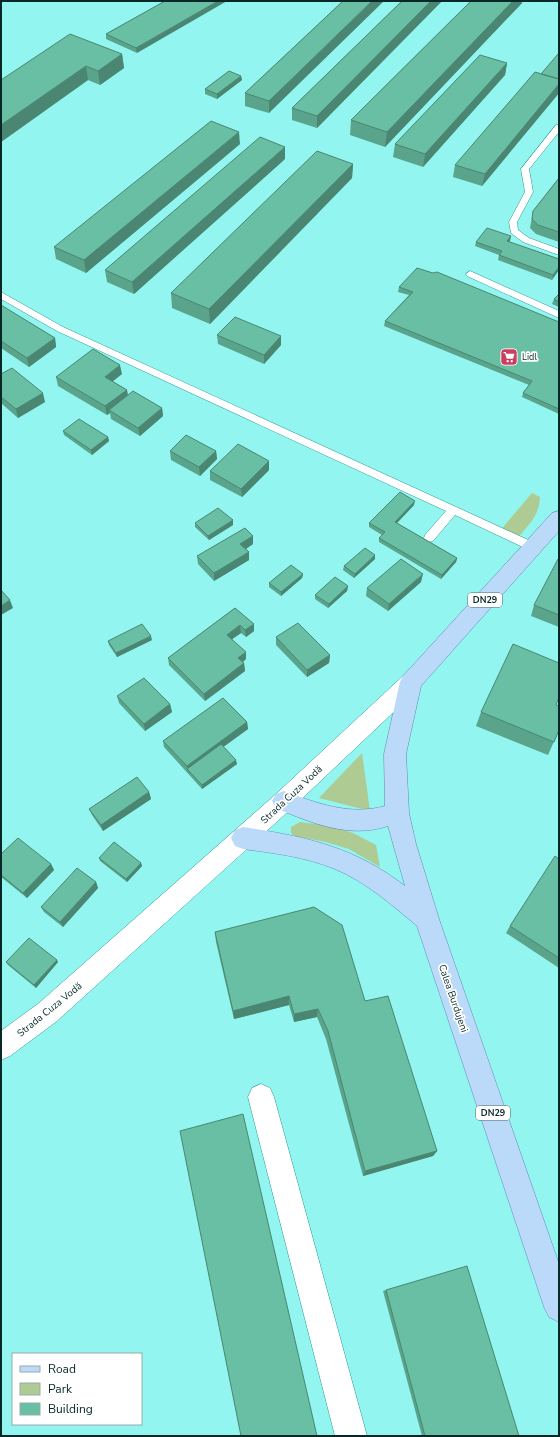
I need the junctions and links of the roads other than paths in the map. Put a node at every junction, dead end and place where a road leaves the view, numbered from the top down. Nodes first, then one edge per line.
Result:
1 (559, 127) edge
2 (559, 252) edge
3 (470, 274) dead end
4 (1, 295) edge
5 (559, 315) edge
6 (453, 510) junction
7 (559, 518) edge
8 (429, 538) dead end
9 (533, 547) junction
10 (410, 682) junction
11 (284, 801) junction
12 (397, 813) junction
13 (243, 838) junction
14 (427, 918) junction
15 (1, 1047) edge
16 (261, 1097) dead end
17 (559, 1307) edge
18 (351, 1436) edge

1 - 2 lane
3 - 5 lane
4 - 6 lane
6 - 8 lane
6 - 9 lane
7 - 9 main road, Strada Cuza Vodă / DN29
9 - 10 main road, Strada Cuza Vodă / DN29
10 - 11 street, Strada Cuza Vodă
10 - 12 main road, Calea Burdujeni / DN29
11 - 12 main road
11 - 13 street, Strada Cuza Vodă
12 - 14 main road, Calea Burdujeni / DN29
13 - 14 main road
13 - 15 street, Strada Cuza Vodă
14 - 17 main road, Calea Burdujeni / DN29
16 - 18 street

